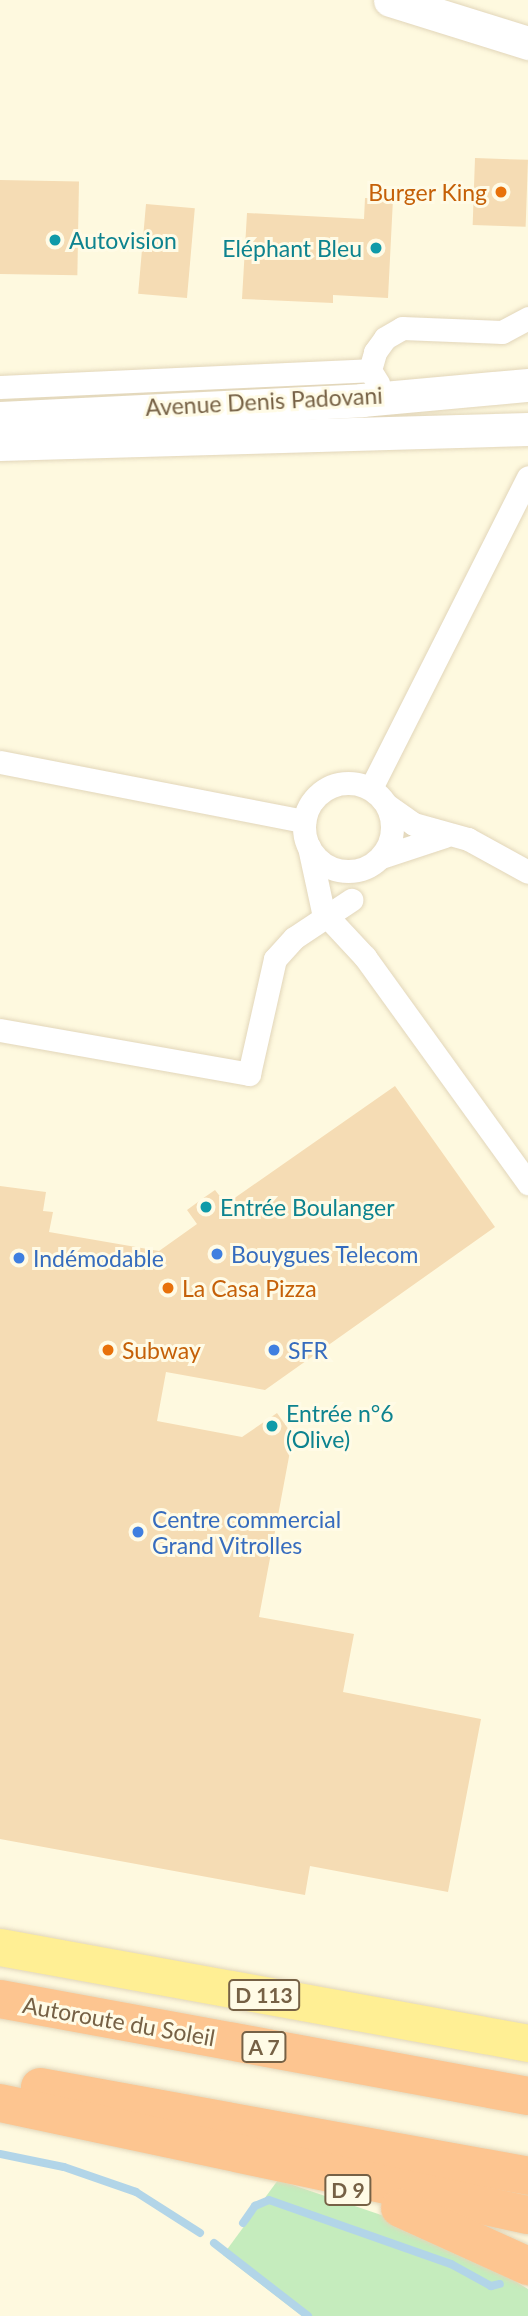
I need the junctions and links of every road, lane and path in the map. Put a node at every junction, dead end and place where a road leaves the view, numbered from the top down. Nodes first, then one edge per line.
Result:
1 (390, 0) edge
2 (528, 43) edge
3 (528, 318) edge
4 (366, 385) junction
5 (528, 385) edge
6 (0, 387) edge
7 (528, 402) edge
8 (0, 407) edge
9 (34, 412) junction
10 (528, 415) edge
11 (528, 429) edge
12 (253, 433) junction
13 (3, 436) edge
14 (528, 477) edge
15 (0, 762) edge
16 (370, 788) junction
17 (388, 806) junction
18 (304, 821) junction
19 (445, 836) junction
20 (309, 847) junction
21 (375, 862) junction
22 (528, 872) edge
23 (351, 900) junction
24 (328, 919) junction
25 (365, 957) junction
26 (0, 1030) edge
27 (528, 1183) edge
28 (0, 1947) edge
29 (0, 1999) edge
30 (528, 2043) edge
31 (0, 2080) edge
32 (528, 2096) edge
33 (0, 2104) edge
34 (264, 2161) junction
35 (528, 2175) edge
36 (528, 2215) edge
37 (528, 2266) edge

1 - 2 main road
3 - 4 street
4 - 5 main road, Avenue Denis Padovani
4 - 6 street
4 - 7 main road
4 - 9 main road, Avenue Denis Padovani
8 - 9 street
9 - 13 main road, Avenue Denis Padovani
10 - 12 main road
11 - 12 main road, Avenue Denis Padovani
12 - 13 main road, Avenue Denis Padovani
14 - 16 street
15 - 18 street
16 - 17 street
16 - 18 street
17 - 19 street
17 - 21 street
18 - 20 street
19 - 21 street
19 - 22 street
20 - 21 street
20 - 24 street
21 - 23 street
23 - 24 street
23 - 25 street
24 - 25 street
24 - 26 street
25 - 27 street
28 - 30 main road, D 113
29 - 32 highway, Autoroute du Soleil / A 7
31 - 35 highway
33 - 34 highway
34 - 36 highway
34 - 37 highway, D 9

